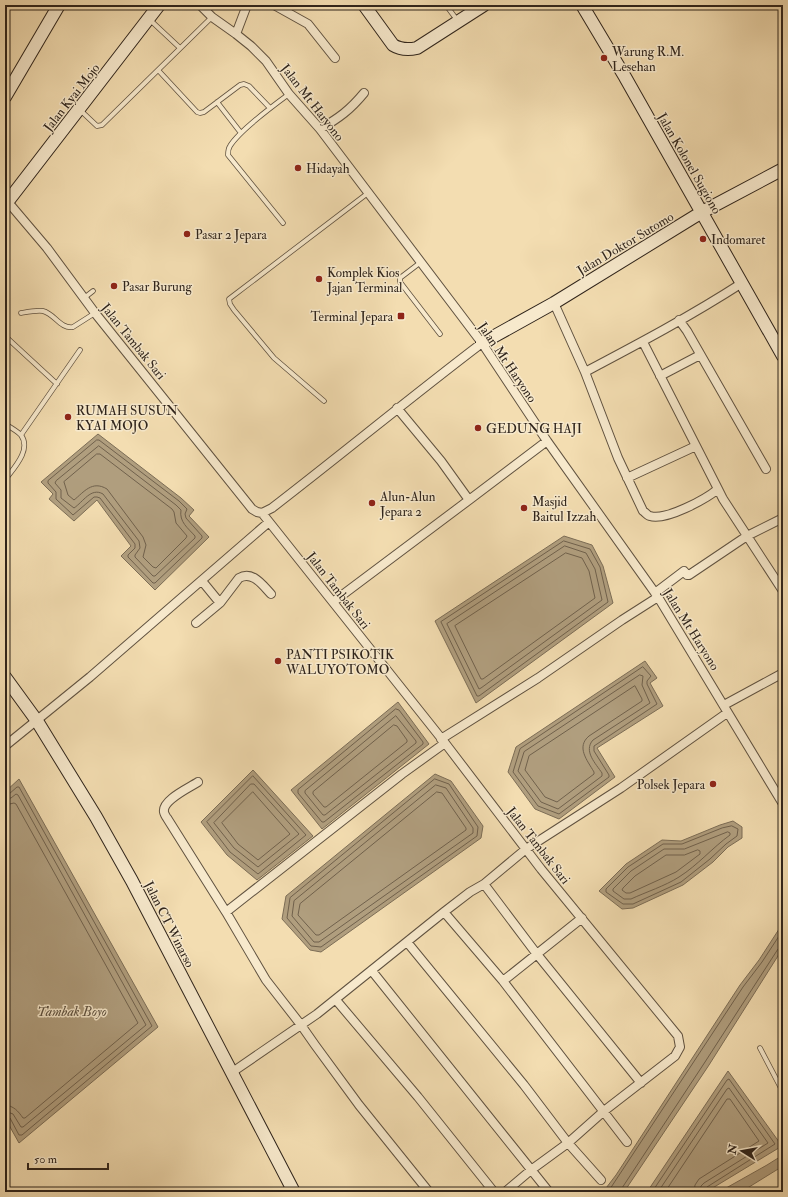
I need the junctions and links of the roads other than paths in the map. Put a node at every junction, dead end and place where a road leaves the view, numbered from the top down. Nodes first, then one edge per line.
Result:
1 (59, 5) edge
2 (200, 5) edge
3 (247, 5) edge
4 (274, 5) edge
5 (364, 5) edge
6 (446, 5) edge
7 (582, 5) edge
8 (156, 6) edge
9 (478, 7) edge
10 (212, 17) junction
11 (148, 19) junction
12 (458, 22) junction
13 (236, 34) junction
14 (180, 48) junction
15 (335, 58) dead end
16 (158, 70) junction
17 (364, 93) dead end
18 (289, 94) junction
19 (5, 97) edge
20 (218, 102) junction
21 (270, 108) junction
22 (79, 109) junction
23 (320, 129) junction
24 (241, 133) junction
25 (783, 169) edge
26 (368, 192) junction
27 (6, 204) edge
28 (702, 212) junction
29 (283, 223) dead end
30 (421, 262) junction
31 (742, 283) junction
32 (92, 291) dead end
33 (84, 298) junction
34 (554, 303) junction
35 (21, 313) dead end
36 (95, 313) junction
37 (679, 320) junction
38 (440, 334) dead end
39 (5, 336) edge
40 (643, 342) junction
41 (482, 343) junction
42 (80, 350) dead end
43 (700, 355) junction
44 (783, 356) edge
45 (585, 372) junction
46 (660, 376) junction
47 (57, 384) junction
48 (324, 400) dead end
49 (397, 408) junction
50 (5, 424) edge
51 (21, 435) junction
52 (547, 441) junction
53 (696, 446) junction
54 (766, 469) dead end
55 (627, 478) junction
56 (5, 480) edge
57 (718, 489) junction
58 (469, 500) junction
59 (262, 513) junction
60 (783, 518) edge
61 (269, 522) junction
62 (747, 536) junction
63 (202, 581) junction
64 (783, 591) edge
65 (272, 594) dead end
66 (657, 595) junction
67 (333, 602) junction
68 (220, 603) junction
69 (196, 623) dead end
70 (783, 673) edge
71 (5, 678) edge
72 (726, 709) junction
73 (37, 720) junction
74 (443, 741) junction
75 (5, 746) edge
76 (198, 782) dead end
77 (783, 804) edge
78 (526, 849) junction
79 (484, 884) junction
80 (226, 912) junction
81 (444, 912) junction
82 (582, 918) junction
83 (407, 942) junction
84 (536, 953) junction
85 (372, 971) junction
86 (503, 981) junction
87 (336, 1000) junction
88 (302, 1025) junction
89 (760, 1048) dead end
90 (231, 1073) junction
91 (641, 1083) junction
92 (783, 1092) edge
93 (604, 1111) junction
94 (627, 1142) dead end
95 (568, 1143) junction
96 (531, 1170) junction
97 (601, 1180) dead end
98 (294, 1192) edge
99 (429, 1192) edge
100 (494, 1192) edge
101 (504, 1192) edge
102 (549, 1192) edge

1 - 19 street
2 - 10 street, Jalan Mt Haryono
3 - 13 street
4 - 15 street
5 - 12 street
6 - 12 lane
7 - 28 street, Jalan Kolonel Sugiono
8 - 11 street, Jalan Kyai Mojo
9 - 12 street
10 - 13 street, Jalan Mt Haryono
10 - 14 lane
11 - 14 lane
11 - 22 street, Jalan Kyai Mojo
13 - 18 street, Jalan Mt Haryono
14 - 16 lane
16 - 20 lane
16 - 22 lane
17 - 23 street
18 - 21 lane
18 - 23 street, Jalan Mt Haryono
20 - 21 lane
20 - 24 lane
21 - 24 lane
22 - 27 street, Jalan Kyai Mojo
23 - 26 street, Jalan Mt Haryono
24 - 29 lane
25 - 28 street, Jalan Doktor Sutomo
26 - 30 street, Jalan Mt Haryono
26 - 48 lane
27 - 33 street, Jalan Tambak Sari
28 - 31 street, Jalan Kolonel Sugiono
28 - 34 street, Jalan Doktor Sutomo
30 - 38 lane
30 - 41 street, Jalan Mt Haryono
31 - 37 street
31 - 44 street, Jalan Kolonel Sugiono
32 - 33 lane
33 - 36 street, Jalan Tambak Sari
34 - 41 street, Jalan Doktor Sutomo
34 - 45 street
35 - 36 lane
36 - 59 street, Jalan Tambak Sari
37 - 40 street
37 - 43 street
39 - 47 lane
40 - 45 street
40 - 46 street
41 - 49 street
41 - 52 street, Jalan Mt Haryono
42 - 47 lane
43 - 46 street
43 - 54 street
45 - 55 street
46 - 53 street
47 - 51 lane
49 - 58 street
49 - 59 street
50 - 51 lane
51 - 56 lane
52 - 58 street
52 - 66 street, Jalan Mt Haryono
53 - 55 street
53 - 57 street
55 - 57 street
57 - 62 street
58 - 67 street
59 - 61 street, Jalan Tambak Sari
60 - 62 street
61 - 63 street
61 - 67 street, Jalan Tambak Sari
62 - 64 street
62 - 66 street
63 - 68 street
63 - 73 street
65 - 68 street
66 - 72 street, Jalan Mt Haryono
66 - 74 street
67 - 74 street, Jalan Tambak Sari
68 - 69 street
70 - 72 street
71 - 73 street, Jalan CT Winarso
72 - 77 street, Jalan Mt Haryono
72 - 78 street
73 - 75 street
73 - 90 street, Jalan CT Winarso
74 - 78 street, Jalan Tambak Sari
74 - 80 street
76 - 80 street
78 - 79 street
78 - 82 street, Jalan Tambak Sari
79 - 81 street
79 - 84 street
80 - 88 street
81 - 83 street
81 - 86 street
82 - 84 street
82 - 91 street, Jalan Tambak Sari
83 - 85 street
83 - 95 street
84 - 86 street
84 - 91 street
85 - 87 street
85 - 96 street
86 - 93 street
87 - 88 street
87 - 100 street
88 - 90 street
88 - 99 street
89 - 92 lane
90 - 98 street, Jalan CT Winarso
91 - 93 street
93 - 94 street
93 - 95 street
95 - 96 street
95 - 97 street
96 - 101 street
96 - 102 street

